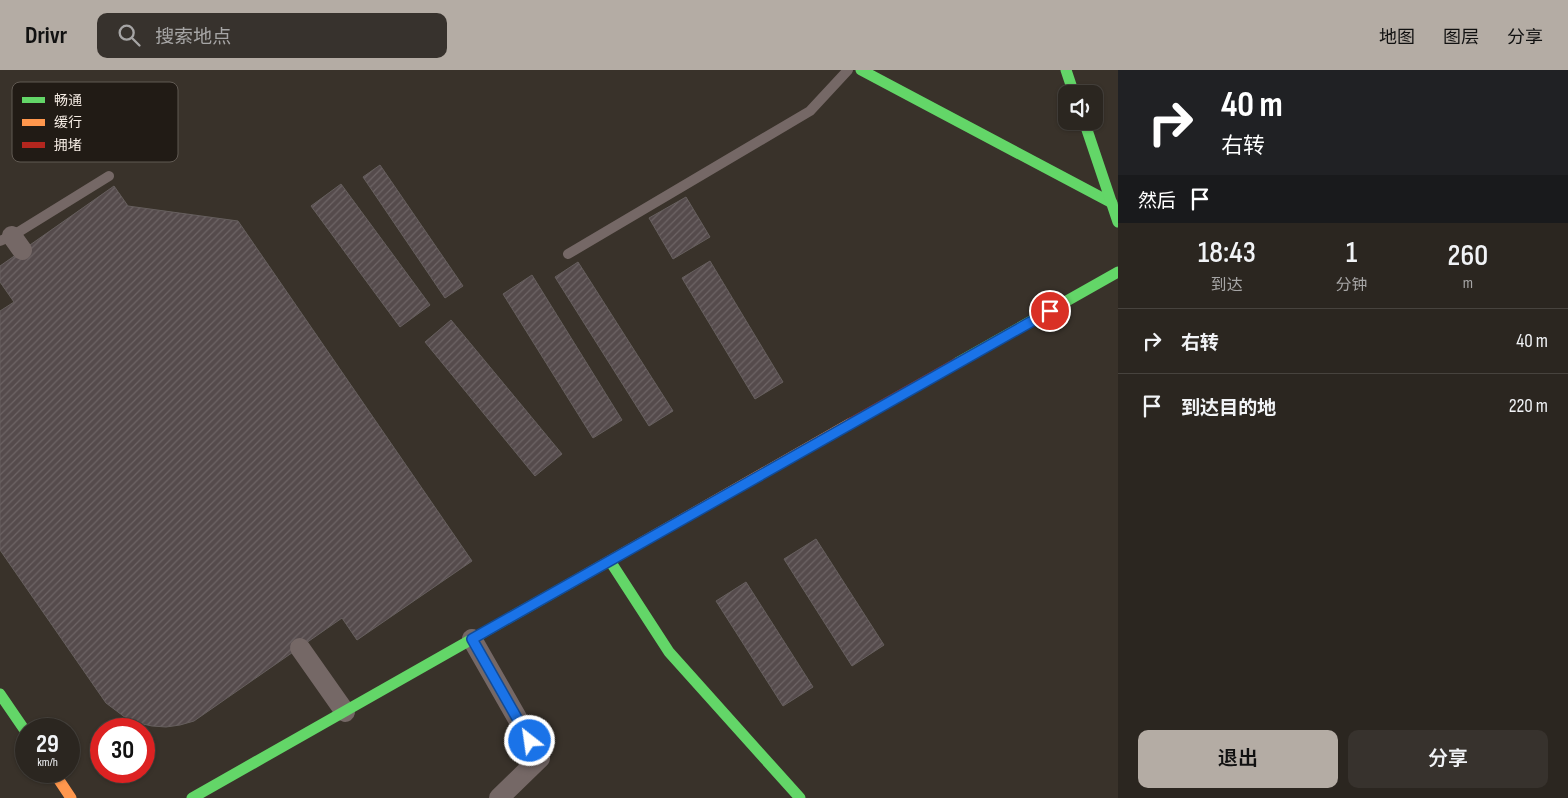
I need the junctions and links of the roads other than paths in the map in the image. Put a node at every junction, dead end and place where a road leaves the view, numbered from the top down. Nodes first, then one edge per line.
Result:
1 (848, 70) edge
2 (860, 70) edge
3 (1066, 70) edge
4 (1071, 85) edge
5 (1087, 130) edge
6 (109, 176) dead end
7 (1112, 203) junction
8 (1118, 222) edge
9 (11, 242) edge
10 (568, 254) dead end
11 (1118, 272) edge
12 (610, 561) junction
13 (472, 639) junction
14 (300, 648) dead end
15 (0, 694) edge
16 (345, 712) junction
17 (16, 718) edge
18 (61, 783) edge
19 (71, 798) edge
20 (192, 798) edge
21 (499, 798) edge
22 (800, 798) edge

1 - 10 lane
2 - 7 main road
3 - 4 main road
5 - 7 main road
6 - 9 lane
7 - 8 main road
11 - 12 main road
12 - 13 main road
12 - 22 main road
13 - 16 main road
13 - 21 street
14 - 16 street
15 - 17 main road
16 - 20 main road
18 - 19 main road

